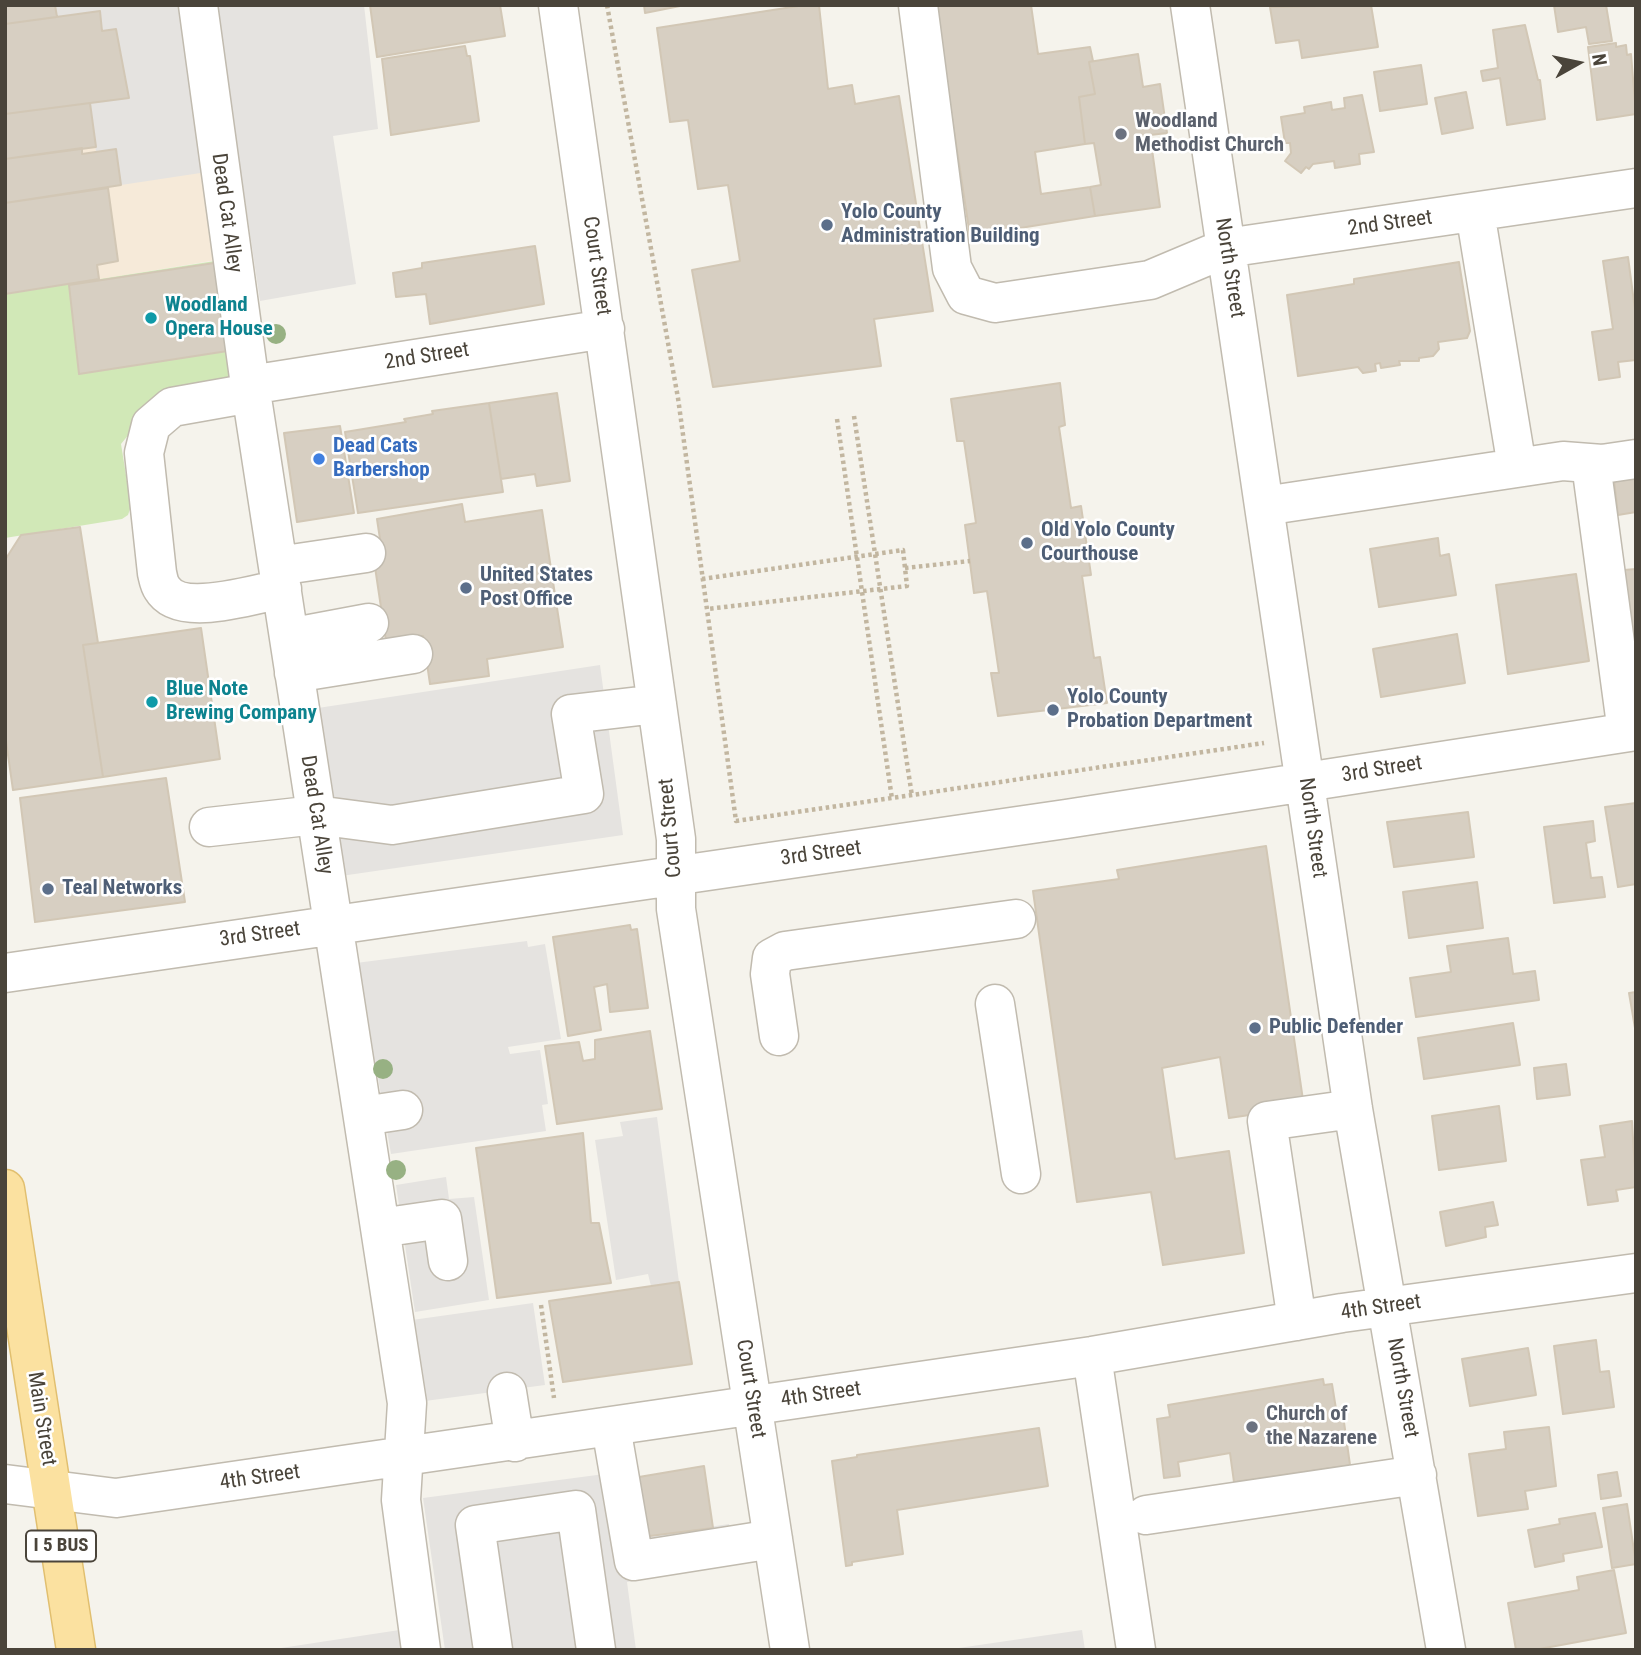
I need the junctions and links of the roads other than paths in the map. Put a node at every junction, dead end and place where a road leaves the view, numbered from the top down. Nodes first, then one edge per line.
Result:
1 (198, 5) edge
2 (558, 5) edge
3 (918, 5) edge
4 (1190, 5) edge
5 (1636, 188) edge
6 (1475, 212) junction
7 (1226, 248) junction
8 (605, 329) junction
9 (250, 389) junction
10 (1636, 459) edge
11 (1591, 464) junction
12 (1517, 467) junction
13 (1264, 506) junction
14 (366, 553) dead end
15 (280, 578) junction
16 (369, 623) dead end
17 (413, 654) dead end
18 (292, 655) junction
19 (657, 704) junction
20 (1631, 732) edge
21 (1305, 781) junction
22 (316, 815) junction
23 (209, 827) dead end
24 (676, 874) junction
25 (1016, 919) dead end
26 (333, 924) junction
27 (5, 973) edge
28 (995, 1004) dead end
29 (779, 1037) dead end
30 (1353, 1109) junction
31 (403, 1110) dead end
32 (363, 1116) junction
33 (1021, 1174) dead end
34 (5, 1189) edge
35 (380, 1228) junction
36 (449, 1261) dead end
37 (1636, 1273) edge
38 (1387, 1307) junction
39 (1297, 1321) junction
40 (1092, 1356) junction
41 (507, 1392) dead end
42 (753, 1405) junction
43 (611, 1427) junction
44 (515, 1442) junction
45 (402, 1459) junction
46 (1417, 1475) junction
47 (5, 1484) edge
48 (53, 1492) junction
49 (1146, 1515) dead end
50 (773, 1539) junction
51 (76, 1650) edge
52 (421, 1650) edge
53 (493, 1650) edge
54 (596, 1650) edge
55 (790, 1650) edge
56 (1136, 1650) edge
57 (1446, 1650) edge

1 - 9 street, Dead Cat Alley
2 - 8 street, Court Street
3 - 7 street, 2nd Street
4 - 7 street, North Street
5 - 6 street, 2nd Street
6 - 7 street, 2nd Street
6 - 12 street
7 - 13 street, North Street
8 - 9 street, 2nd Street
8 - 19 street, Court Street
9 - 15 street, Dead Cat Alley
9 - 15 street, 2nd Street
10 - 11 street
11 - 12 street
11 - 20 street
12 - 13 street
13 - 21 street, North Street
14 - 15 street
15 - 18 street, Dead Cat Alley
16 - 18 street
17 - 18 street
18 - 22 street, Dead Cat Alley
19 - 22 street
19 - 24 street, Court Street
20 - 21 street, 3rd Street
21 - 24 street, 3rd Street
21 - 30 street, North Street
22 - 23 street
22 - 26 street, Dead Cat Alley
24 - 26 street, 3rd Street
24 - 42 street, Court Street
25 - 29 street
26 - 27 street, 3rd Street
26 - 32 street, Dead Cat Alley
28 - 33 street
30 - 38 street, North Street
30 - 39 street
31 - 32 street
32 - 35 street, Dead Cat Alley
34 - 48 main road, Main Street / I 5 BUS
35 - 36 street
35 - 45 street, Dead Cat Alley
37 - 38 street, 4th Street
38 - 39 street, 4th Street
38 - 46 street, North Street
39 - 40 street, 4th Street
40 - 42 street, 4th Street
40 - 56 street
41 - 44 street
42 - 43 street, 4th Street
42 - 50 street, Court Street
43 - 44 street, 4th Street
43 - 50 street
44 - 45 street, 4th Street
45 - 48 street, 4th Street
45 - 52 street, Dead Cat Alley
46 - 49 street
46 - 57 street, North Street
47 - 48 street, 4th Street
48 - 51 main road, Main Street / I 5 BUS
50 - 55 street, Court Street
53 - 54 street

